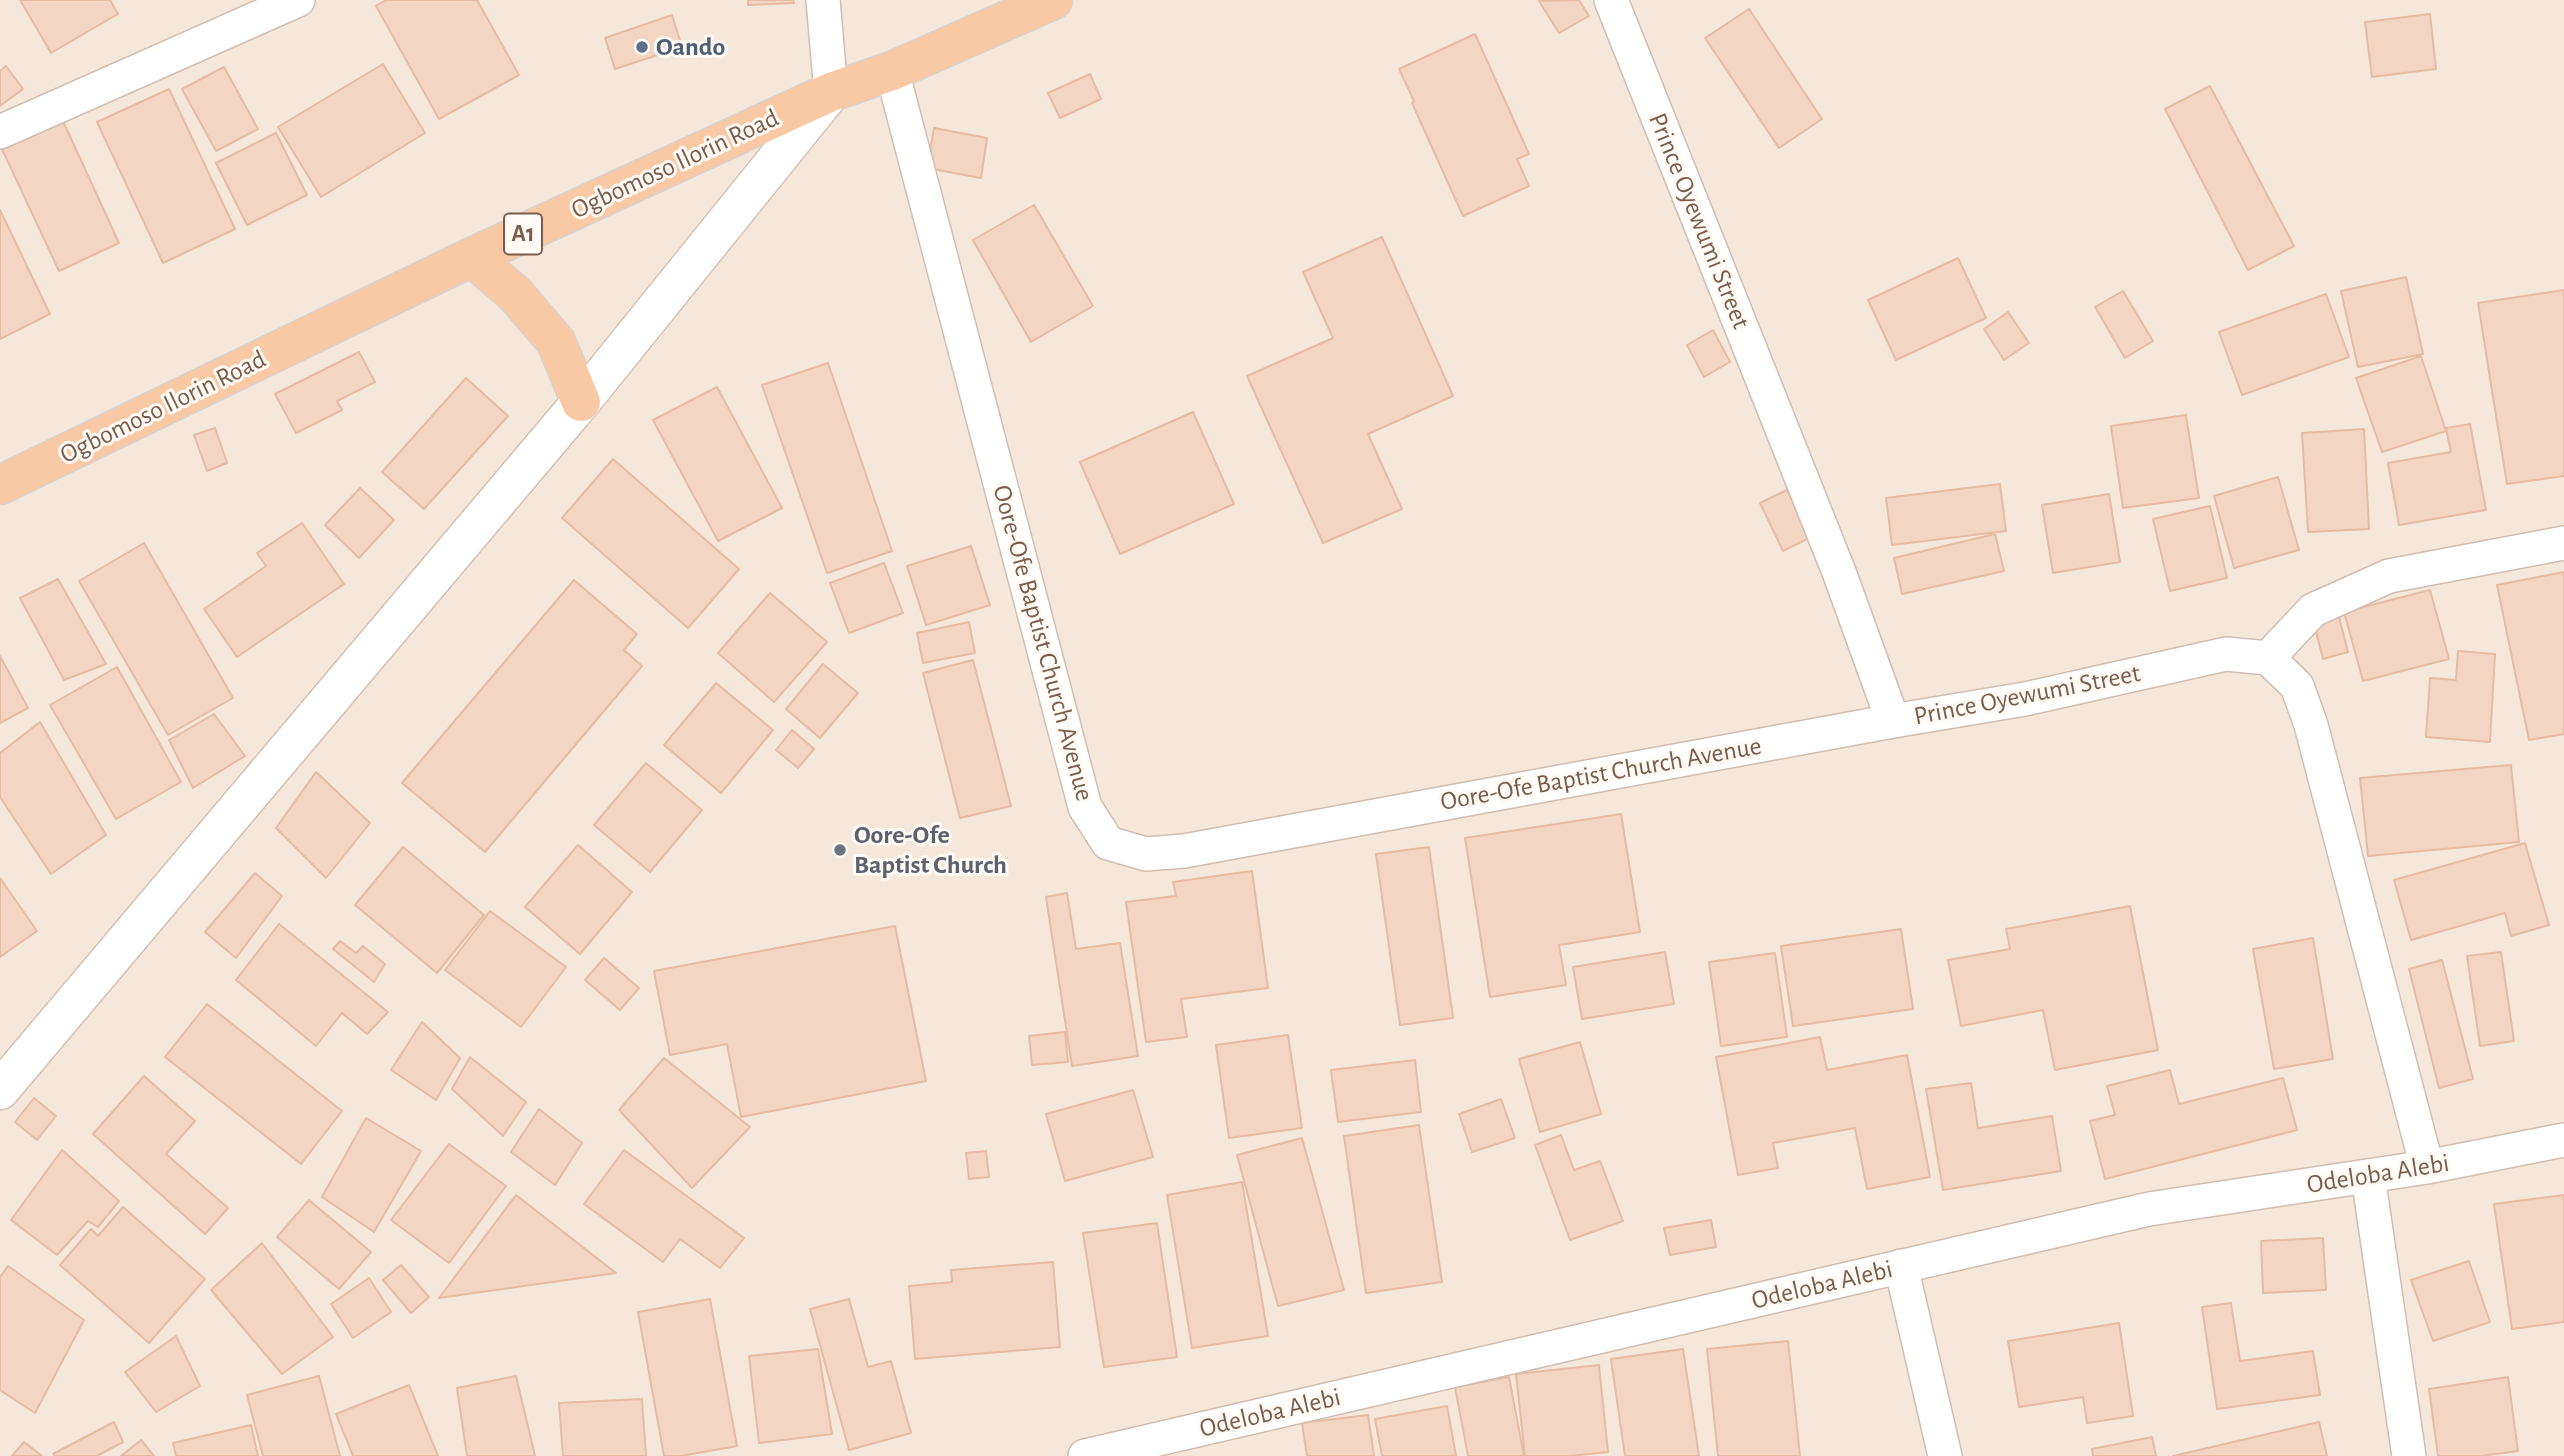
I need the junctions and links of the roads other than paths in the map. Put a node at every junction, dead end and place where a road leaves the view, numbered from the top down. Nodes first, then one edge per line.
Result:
1 (298, 0) edge
2 (823, 0) edge
3 (1053, 0) edge
4 (1611, 0) edge
5 (892, 71) junction
6 (831, 92) junction
7 (0, 132) edge
8 (472, 257) junction
9 (581, 402) junction
10 (0, 485) edge
11 (2564, 542) edge
12 (2268, 658) junction
13 (1894, 721) junction
14 (0, 1090) edge
15 (2564, 1140) edge
16 (2427, 1167) junction
17 (2368, 1176) junction
18 (1901, 1266) junction
19 (1085, 1456) edge
20 (1945, 1456) edge
21 (2409, 1456) edge

1 - 7 street
2 - 6 street
3 - 5 highway, Ogbomoso Ilorin Road / A1
4 - 13 street, Prince Oyewumi Street
5 - 6 highway, Ogbomoso Ilorin Road / A1
5 - 13 street, Oore-Ofe Baptist Church Avenue
6 - 8 highway, Ogbomoso Ilorin Road / A1
6 - 9 main road
8 - 9 highway
8 - 10 highway, Ogbomoso Ilorin Road / A1
9 - 14 main road
11 - 12 street
12 - 13 street, Prince Oyewumi Street
12 - 16 street
15 - 16 street, Odeloba Alebi
16 - 17 street, Odeloba Alebi
17 - 18 street, Odeloba Alebi
17 - 21 street
18 - 19 street, Odeloba Alebi
18 - 20 street

